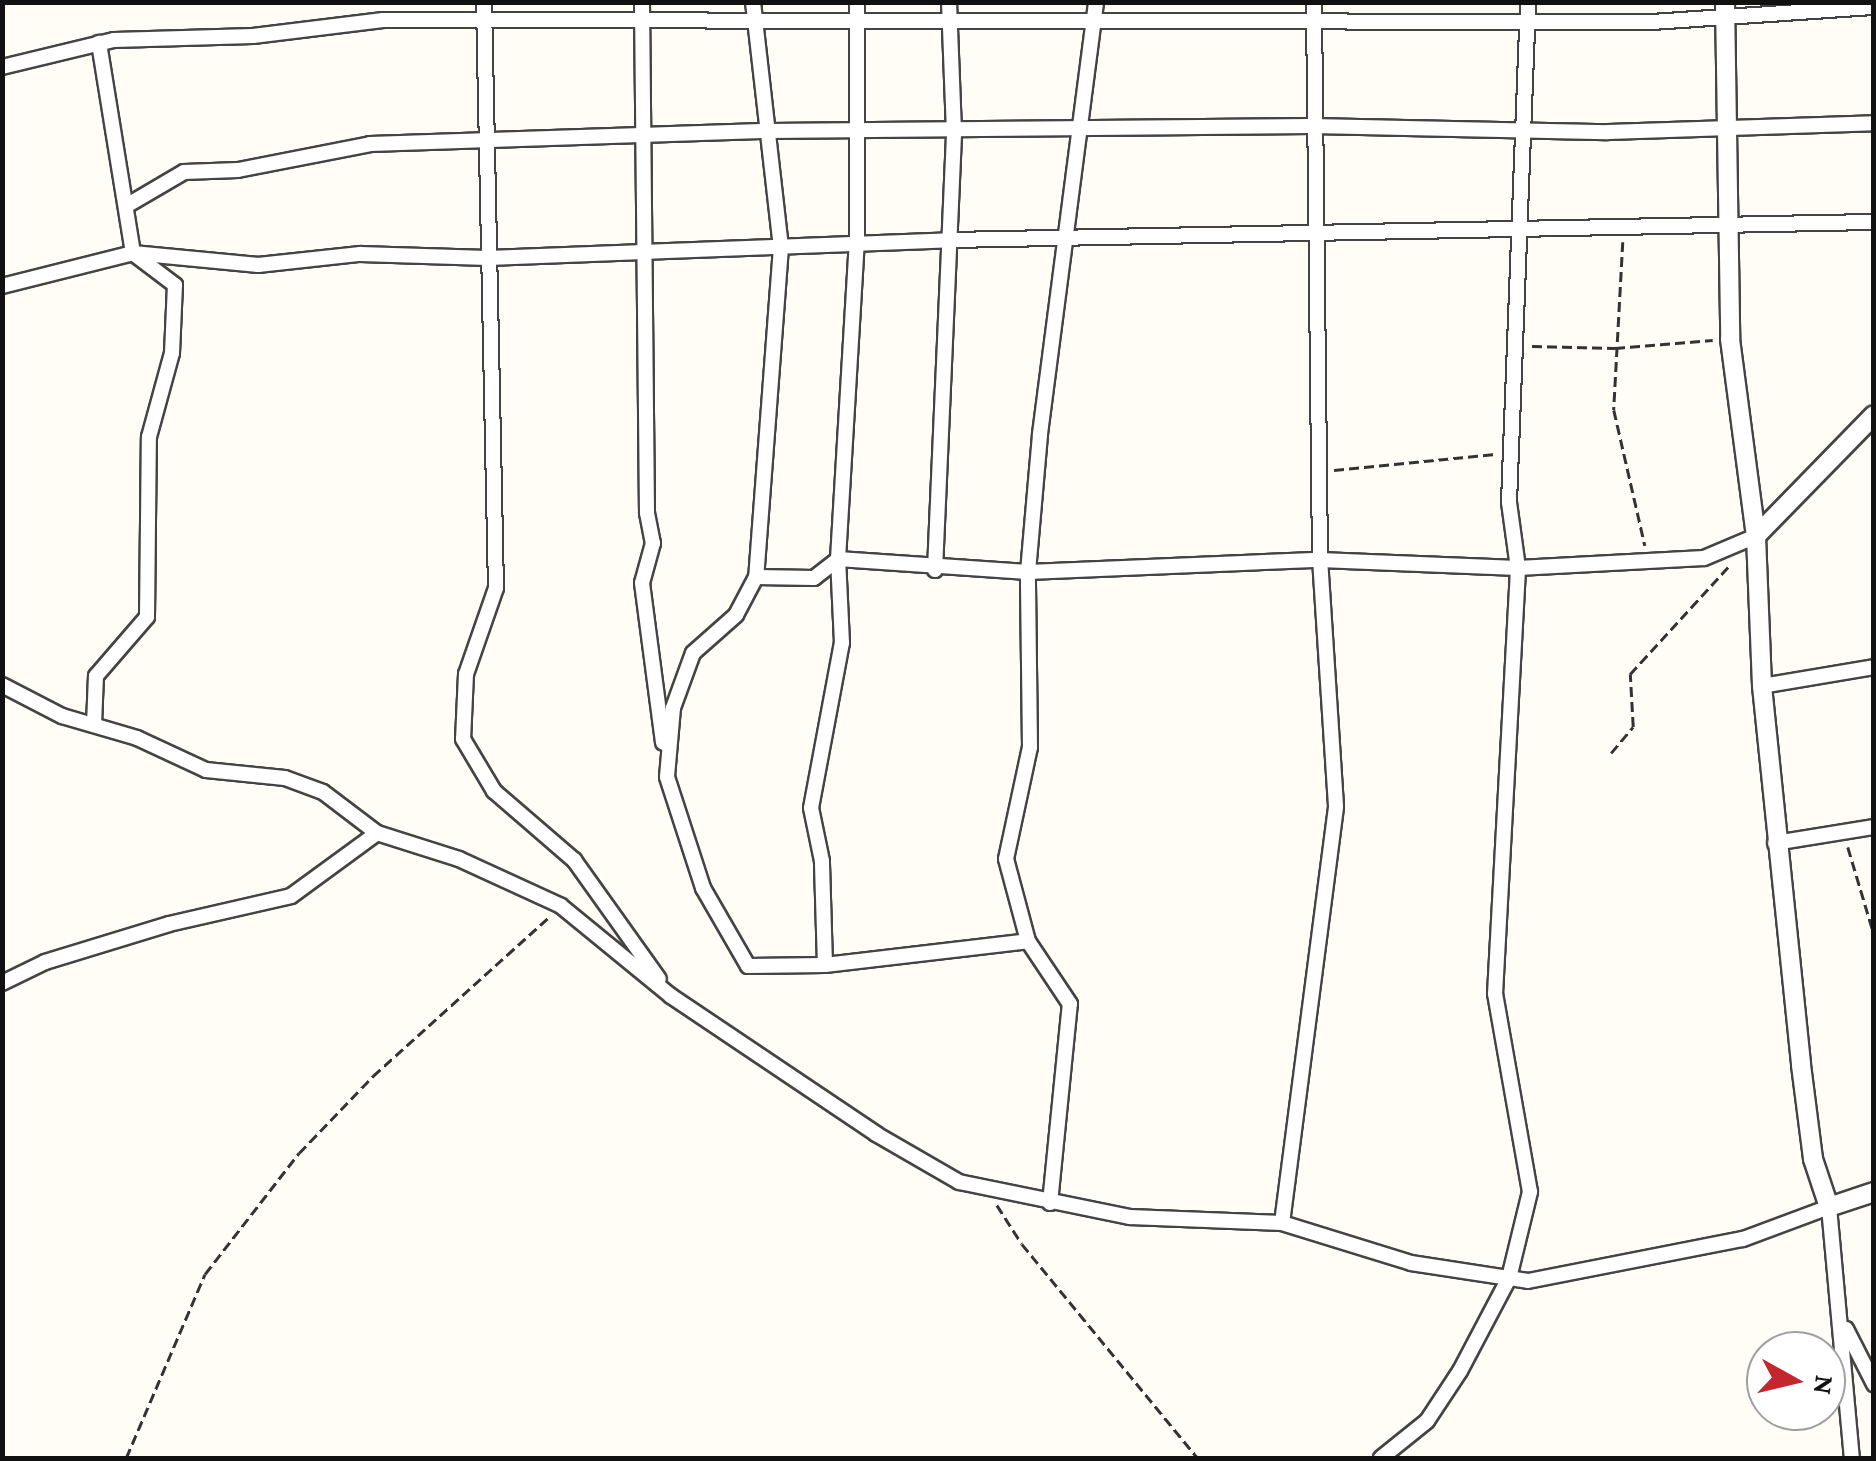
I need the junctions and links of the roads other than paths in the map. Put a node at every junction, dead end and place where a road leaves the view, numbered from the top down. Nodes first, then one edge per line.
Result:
1 (484, 2) edge
2 (642, 2) edge
3 (1096, 2) edge
4 (1314, 2) edge
5 (1528, 2) edge
6 (1874, 6) edge
7 (857, 9) edge
8 (1725, 9) edge
9 (754, 10) edge
10 (949, 10) edge
11 (486, 19) junction
12 (642, 21) junction
13 (1093, 21) junction
14 (1314, 21) junction
15 (1528, 21) junction
16 (99, 43) junction
17 (2, 67) edge
18 (1725, 123) junction
19 (1874, 123) edge
20 (1312, 126) junction
21 (1076, 130) junction
22 (769, 131) junction
23 (855, 131) junction
24 (1525, 131) junction
25 (954, 132) junction
26 (645, 135) junction
27 (488, 141) junction
28 (126, 206) junction
29 (1874, 222) edge
30 (1726, 223) junction
31 (1524, 231) junction
32 (1312, 234) junction
33 (1062, 238) junction
34 (951, 240) junction
35 (857, 243) junction
36 (781, 247) junction
37 (645, 248) junction
38 (134, 253) junction
39 (488, 258) junction
40 (2, 286) edge
41 (1874, 415) edge
42 (1756, 536) junction
43 (838, 559) junction
44 (1320, 560) junction
45 (1518, 568) junction
46 (934, 570) junction
47 (1028, 572) junction
48 (756, 576) junction
49 (1874, 667) edge
50 (2, 684) edge
51 (1762, 686) junction
52 (94, 725) junction
53 (667, 777) junction
54 (1874, 827) edge
55 (377, 833) junction
56 (1775, 842) junction
57 (1028, 941) junction
58 (824, 964) junction
59 (2, 983) edge
60 (671, 996) junction
61 (1874, 1192) edge
62 (1050, 1203) junction
63 (1829, 1207) junction
64 (1282, 1223) junction
65 (1508, 1278) junction
66 (1841, 1320) junction
67 (1874, 1384) edge
68 (1380, 1458) edge
69 (1852, 1458) edge

1 - 11 street
2 - 12 street
3 - 13 street
4 - 14 street
5 - 15 street
6 - 8 street
7 - 9 street
7 - 10 street
7 - 23 street
8 - 15 street
8 - 18 street
9 - 12 street
9 - 22 street
10 - 13 street
10 - 25 street
11 - 12 street
11 - 16 street
11 - 27 street
12 - 26 street
13 - 14 street
13 - 21 street
14 - 15 street
14 - 20 street
15 - 24 street
16 - 17 street
16 - 28 street
18 - 19 street
18 - 24 street
18 - 30 street
20 - 21 street
20 - 24 street
20 - 32 street
21 - 25 street
21 - 33 street
22 - 23 street
22 - 26 street
22 - 36 street
23 - 25 street
23 - 35 street
24 - 31 street
25 - 34 street
26 - 27 street
26 - 37 street
27 - 28 street
27 - 39 street
28 - 38 street
29 - 30 street
30 - 31 street
30 - 42 street
31 - 32 street
31 - 45 street
32 - 33 street
32 - 44 street
33 - 34 street
33 - 47 street
34 - 35 street
34 - 46 street
35 - 36 street
35 - 43 street
36 - 37 street
36 - 48 street
37 - 39 street
37 - 53 street
38 - 39 street
38 - 40 street
38 - 52 street
39 - 60 street
41 - 42 street
42 - 45 street
42 - 51 street
43 - 46 street
43 - 48 street
43 - 58 street
44 - 45 street
44 - 47 street
44 - 64 street
45 - 65 street
46 - 47 street
47 - 57 street
48 - 53 street
49 - 51 street
50 - 52 street
51 - 56 street
52 - 55 street
53 - 58 street
54 - 56 street
55 - 59 street
55 - 60 street
56 - 63 street
57 - 58 street
57 - 62 street
60 - 62 street
61 - 63 street
62 - 64 street
63 - 65 street
63 - 66 street
64 - 65 street
65 - 68 street
66 - 67 street
66 - 69 street

